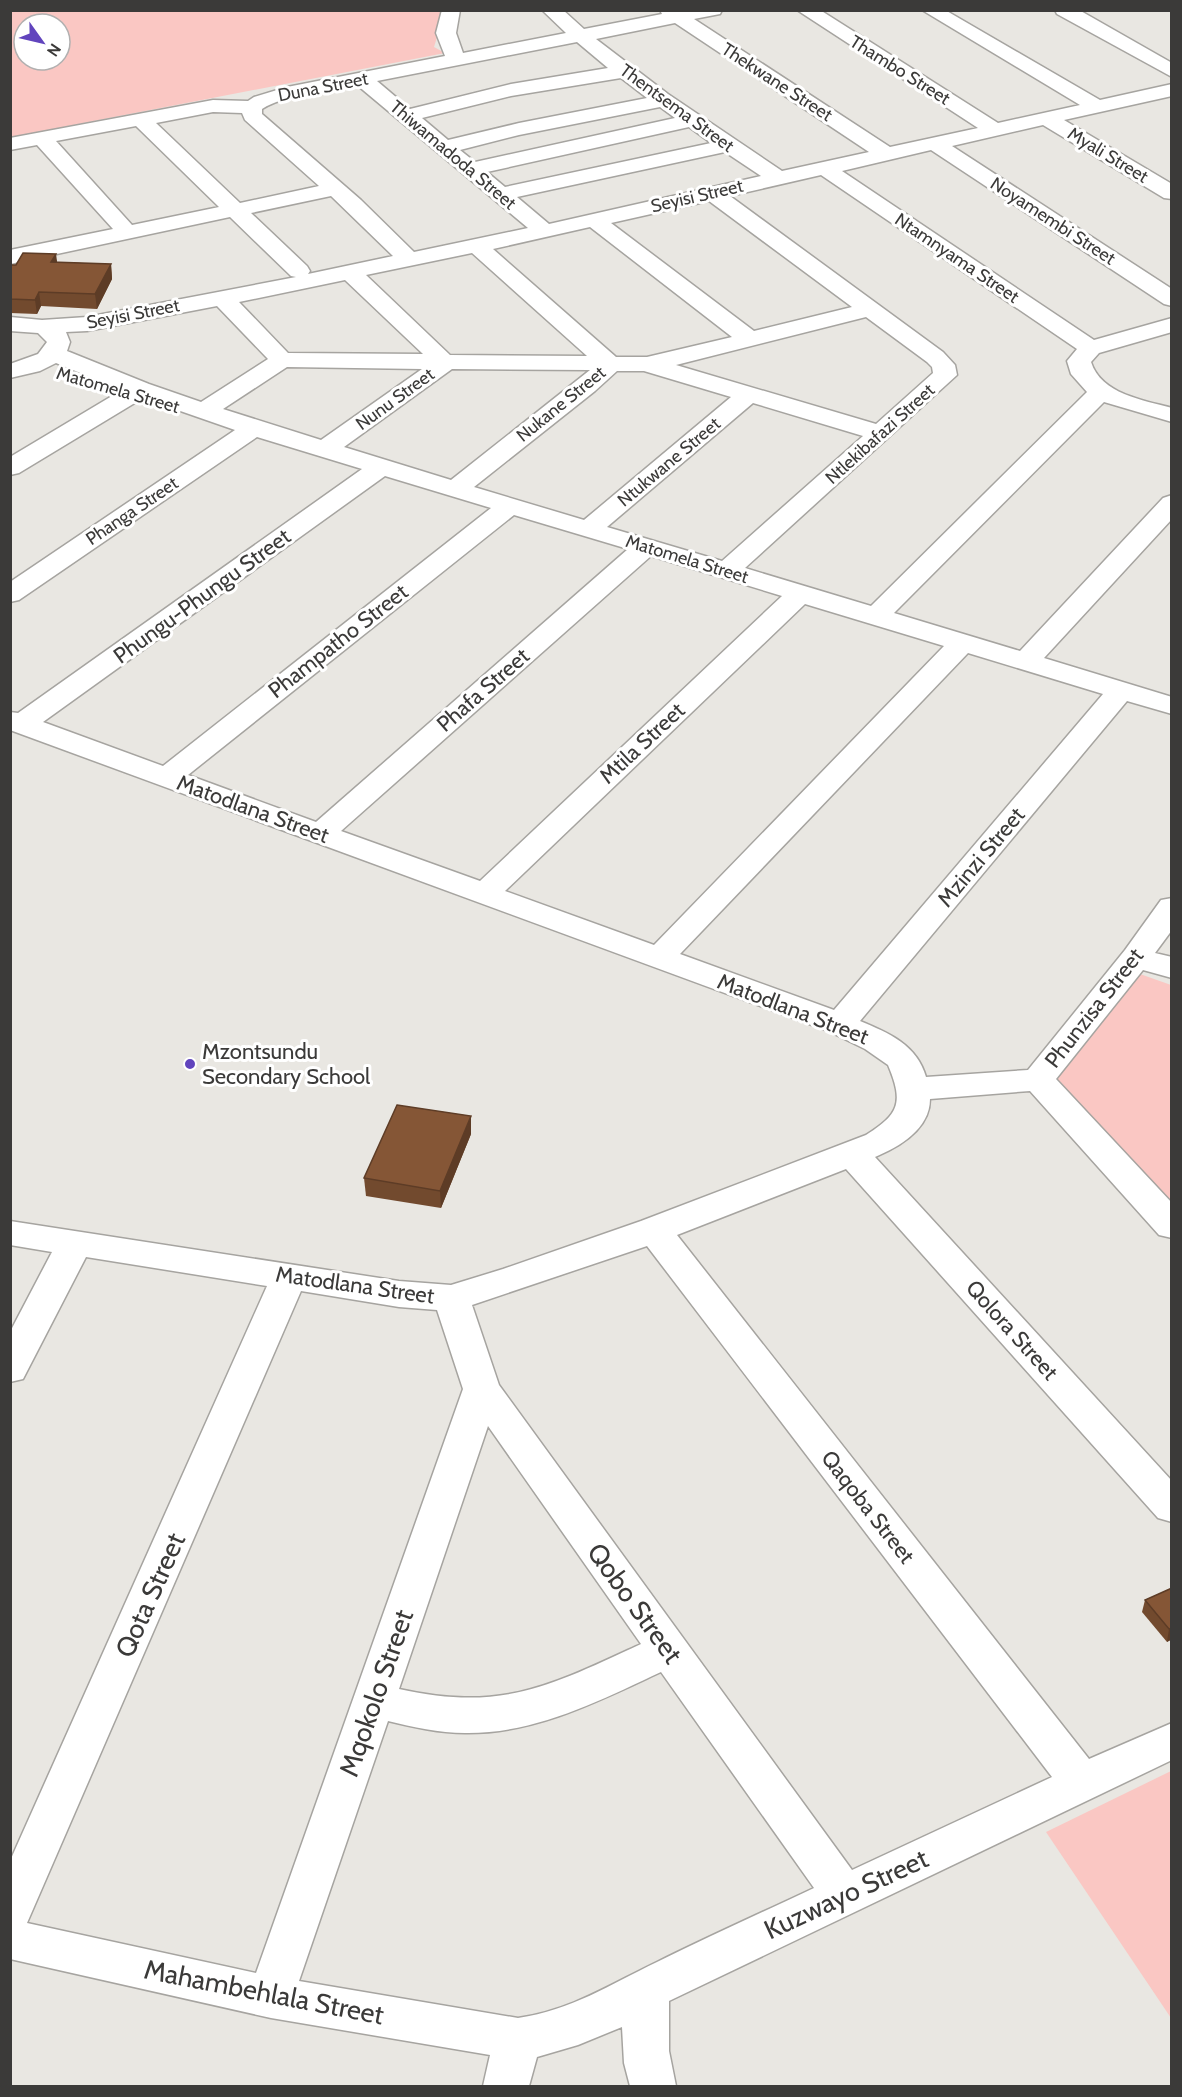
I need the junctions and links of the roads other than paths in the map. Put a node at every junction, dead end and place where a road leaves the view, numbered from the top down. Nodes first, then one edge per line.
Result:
1 (451, 10) edge
2 (551, 10) edge
3 (615, 10) edge
4 (713, 10) edge
5 (806, 10) edge
6 (931, 10) edge
7 (1064, 10) edge
8 (674, 14) edge
9 (633, 26) junction
10 (578, 36) junction
11 (456, 60) junction
12 (624, 71) junction
13 (1172, 71) edge
14 (362, 79) junction
15 (1167, 94) edge
16 (665, 100) junction
17 (1096, 106) junction
18 (252, 107) junction
19 (407, 116) junction
20 (1045, 117) junction
21 (140, 119) junction
22 (694, 120) junction
23 (994, 129) junction
24 (42, 138) junction
25 (934, 142) junction
26 (10, 144) edge
27 (728, 145) junction
28 (445, 147) junction
29 (886, 154) junction
30 (824, 168) junction
31 (471, 169) junction
32 (777, 178) junction
33 (335, 189) junction
34 (712, 193) junction
35 (1172, 193) edge
36 (501, 194) junction
37 (234, 210) junction
38 (594, 220) junction
39 (545, 231) junction
40 (128, 233) junction
41 (476, 245) junction
42 (15, 250) edge
43 (408, 259) junction
44 (298, 272) dead end
45 (350, 272) junction
46 (223, 299) junction
47 (1172, 299) edge
48 (870, 309) junction
49 (10, 324) edge
50 (1172, 325) edge
51 (52, 340) junction
52 (750, 340) junction
53 (1091, 348) junction
54 (445, 363) junction
55 (276, 364) junction
56 (610, 364) junction
57 (646, 364) junction
58 (22, 369) edge
59 (135, 392) junction
60 (1101, 392) junction
61 (748, 395) junction
62 (203, 411) junction
63 (1172, 414) edge
64 (254, 428) junction
65 (880, 433) junction
66 (325, 449) junction
67 (382, 466) junction
68 (10, 468) edge
69 (455, 489) junction
70 (1172, 503) edge
71 (510, 505) junction
72 (590, 529) junction
73 (646, 546) junction
74 (728, 571) junction
75 (10, 594) edge
76 (800, 594) junction
77 (876, 616) junction
78 (962, 643) junction
79 (1027, 660) junction
80 (1122, 690) junction
81 (1172, 706) edge
82 (16, 722) edge
83 (167, 777) junction
84 (320, 834) junction
85 (485, 893) junction
86 (1172, 907) edge
87 (1136, 957) junction
88 (658, 958) junction
89 (1172, 968) edge
90 (840, 1024) junction
91 (1038, 1080) junction
92 (913, 1089) junction
93 (852, 1154) junction
94 (1172, 1226) edge
95 (654, 1230) junction
96 (10, 1233) edge
97 (75, 1243) junction
98 (289, 1277) junction
99 (451, 1298) junction
100 (10, 1369) edge
101 (482, 1389) junction
102 (1172, 1507) edge
103 (668, 1650) junction
104 (374, 1701) junction
105 (1172, 1740) edge
106 (1082, 1783) junction
107 (844, 1895) junction
108 (10, 1912) edge
109 (10, 1939) edge
110 (647, 1990) junction
111 (271, 1997) junction
112 (518, 2039) junction
113 (506, 2086) edge
114 (653, 2086) edge

1 - 11 street
2 - 10 street, Thentsema Street
3 - 9 street
4 - 8 street, Duna Street
5 - 23 street, Thambo Street
6 - 17 street
7 - 13 street
8 - 9 street, Duna Street
8 - 29 street, Thekwane Street
9 - 10 street, Duna Street
10 - 11 street, Duna Street
10 - 12 street, Thentsema Street
11 - 14 street, Duna Street
12 - 16 street, Thentsema Street
12 - 19 street
14 - 18 street, Duna Street
14 - 19 street, Thiwamadoda Street
15 - 17 street, Seyisi Street
16 - 22 street, Thentsema Street
16 - 28 street
17 - 20 street, Seyisi Street
18 - 21 street
18 - 33 street, Duna Street
19 - 28 street, Thiwamadoda Street
20 - 23 street, Seyisi Street
20 - 35 street, Myali Street
21 - 24 street
21 - 37 street
22 - 27 street, Thentsema Street
22 - 31 street
23 - 25 street, Seyisi Street
24 - 26 street
24 - 40 street
25 - 29 street, Seyisi Street
25 - 47 street, Noyamembi Street
27 - 32 street, Thentsema Street
27 - 36 street
28 - 31 street, Thiwamadoda Street
29 - 30 street, Seyisi Street
30 - 32 street, Seyisi Street
30 - 53 street, Ntamnyama Street
31 - 36 street, Thiwamadoda Street
32 - 34 street, Seyisi Street
33 - 37 street
33 - 43 street, Duna Street
34 - 38 street, Seyisi Street
34 - 48 street, Ntlekibafazi Street
36 - 39 street, Thiwamadoda Street
37 - 40 street
37 - 44 street
38 - 39 street, Seyisi Street
38 - 52 street
39 - 41 street, Seyisi Street
40 - 42 street
41 - 43 street, Seyisi Street
41 - 56 street, Nukane Street
43 - 45 street, Seyisi Street
45 - 46 street, Seyisi Street
45 - 54 street, Nunu Street
46 - 51 street, Seyisi Street
46 - 55 street
48 - 52 street
48 - 65 street, Ntlekibafazi Street
49 - 51 street
50 - 53 street
51 - 58 street
51 - 59 street, Matomela Street
52 - 57 street
53 - 60 street
54 - 55 street
54 - 56 street
54 - 66 street, Nunu Street
55 - 62 street
56 - 57 street
56 - 69 street, Nukane Street
57 - 61 street
58 - 59 street, Matomela Street
59 - 62 street, Matomela Street
59 - 68 street
60 - 63 street
60 - 77 street
61 - 65 street
61 - 72 street, Ntukwane Street
62 - 64 street, Matomela Street
64 - 66 street, Matomela Street
64 - 75 street, Phanga Street
65 - 74 street, Ntlekibafazi Street
66 - 67 street, Matomela Street
67 - 69 street, Matomela Street
67 - 82 street, Phungu-Phungu Street
69 - 71 street, Matomela Street
70 - 79 street
71 - 72 street, Matomela Street
71 - 83 street, Phampatho Street
72 - 73 street, Matomela Street
73 - 74 street, Matomela Street
73 - 84 street, Phafa Street
74 - 76 street, Matomela Street
76 - 77 street, Matomela Street
76 - 85 street, Mtila Street
77 - 78 street, Matomela Street
78 - 79 street, Matomela Street
78 - 88 street
79 - 80 street, Matomela Street
80 - 81 street, Matomela Street
80 - 90 street, Mzinzi Street
82 - 83 street, Matodlana Street
83 - 84 street, Matodlana Street
84 - 85 street, Matodlana Street
85 - 88 street, Matodlana Street
86 - 87 street, Phunzisa Street
87 - 89 street
87 - 91 street, Phunzisa Street
88 - 90 street, Matodlana Street
90 - 92 street, Matodlana Street
91 - 92 street
91 - 94 street
92 - 93 street, Matodlana Street
93 - 95 street, Matodlana Street
93 - 102 street, Qolora Street
95 - 99 street, Matodlana Street
95 - 106 street, Qaqoba Street
96 - 97 street, Matodlana Street
97 - 98 street, Matodlana Street
97 - 100 street
98 - 99 street, Matodlana Street
98 - 108 street, Qota Street
99 - 101 street, Qobo Street
101 - 103 street, Qobo Street
101 - 104 street, Mqokolo Street
103 - 104 street
103 - 107 street, Qobo Street
104 - 111 street, Mqokolo Street
105 - 106 street, Kuzwayo Street
106 - 107 street, Kuzwayo Street
107 - 110 street, Kuzwayo Street
109 - 111 street, Mahambehlala Street
110 - 112 street, Kuzwayo Street
110 - 114 street
111 - 112 street, Mahambehlala Street
112 - 113 street

